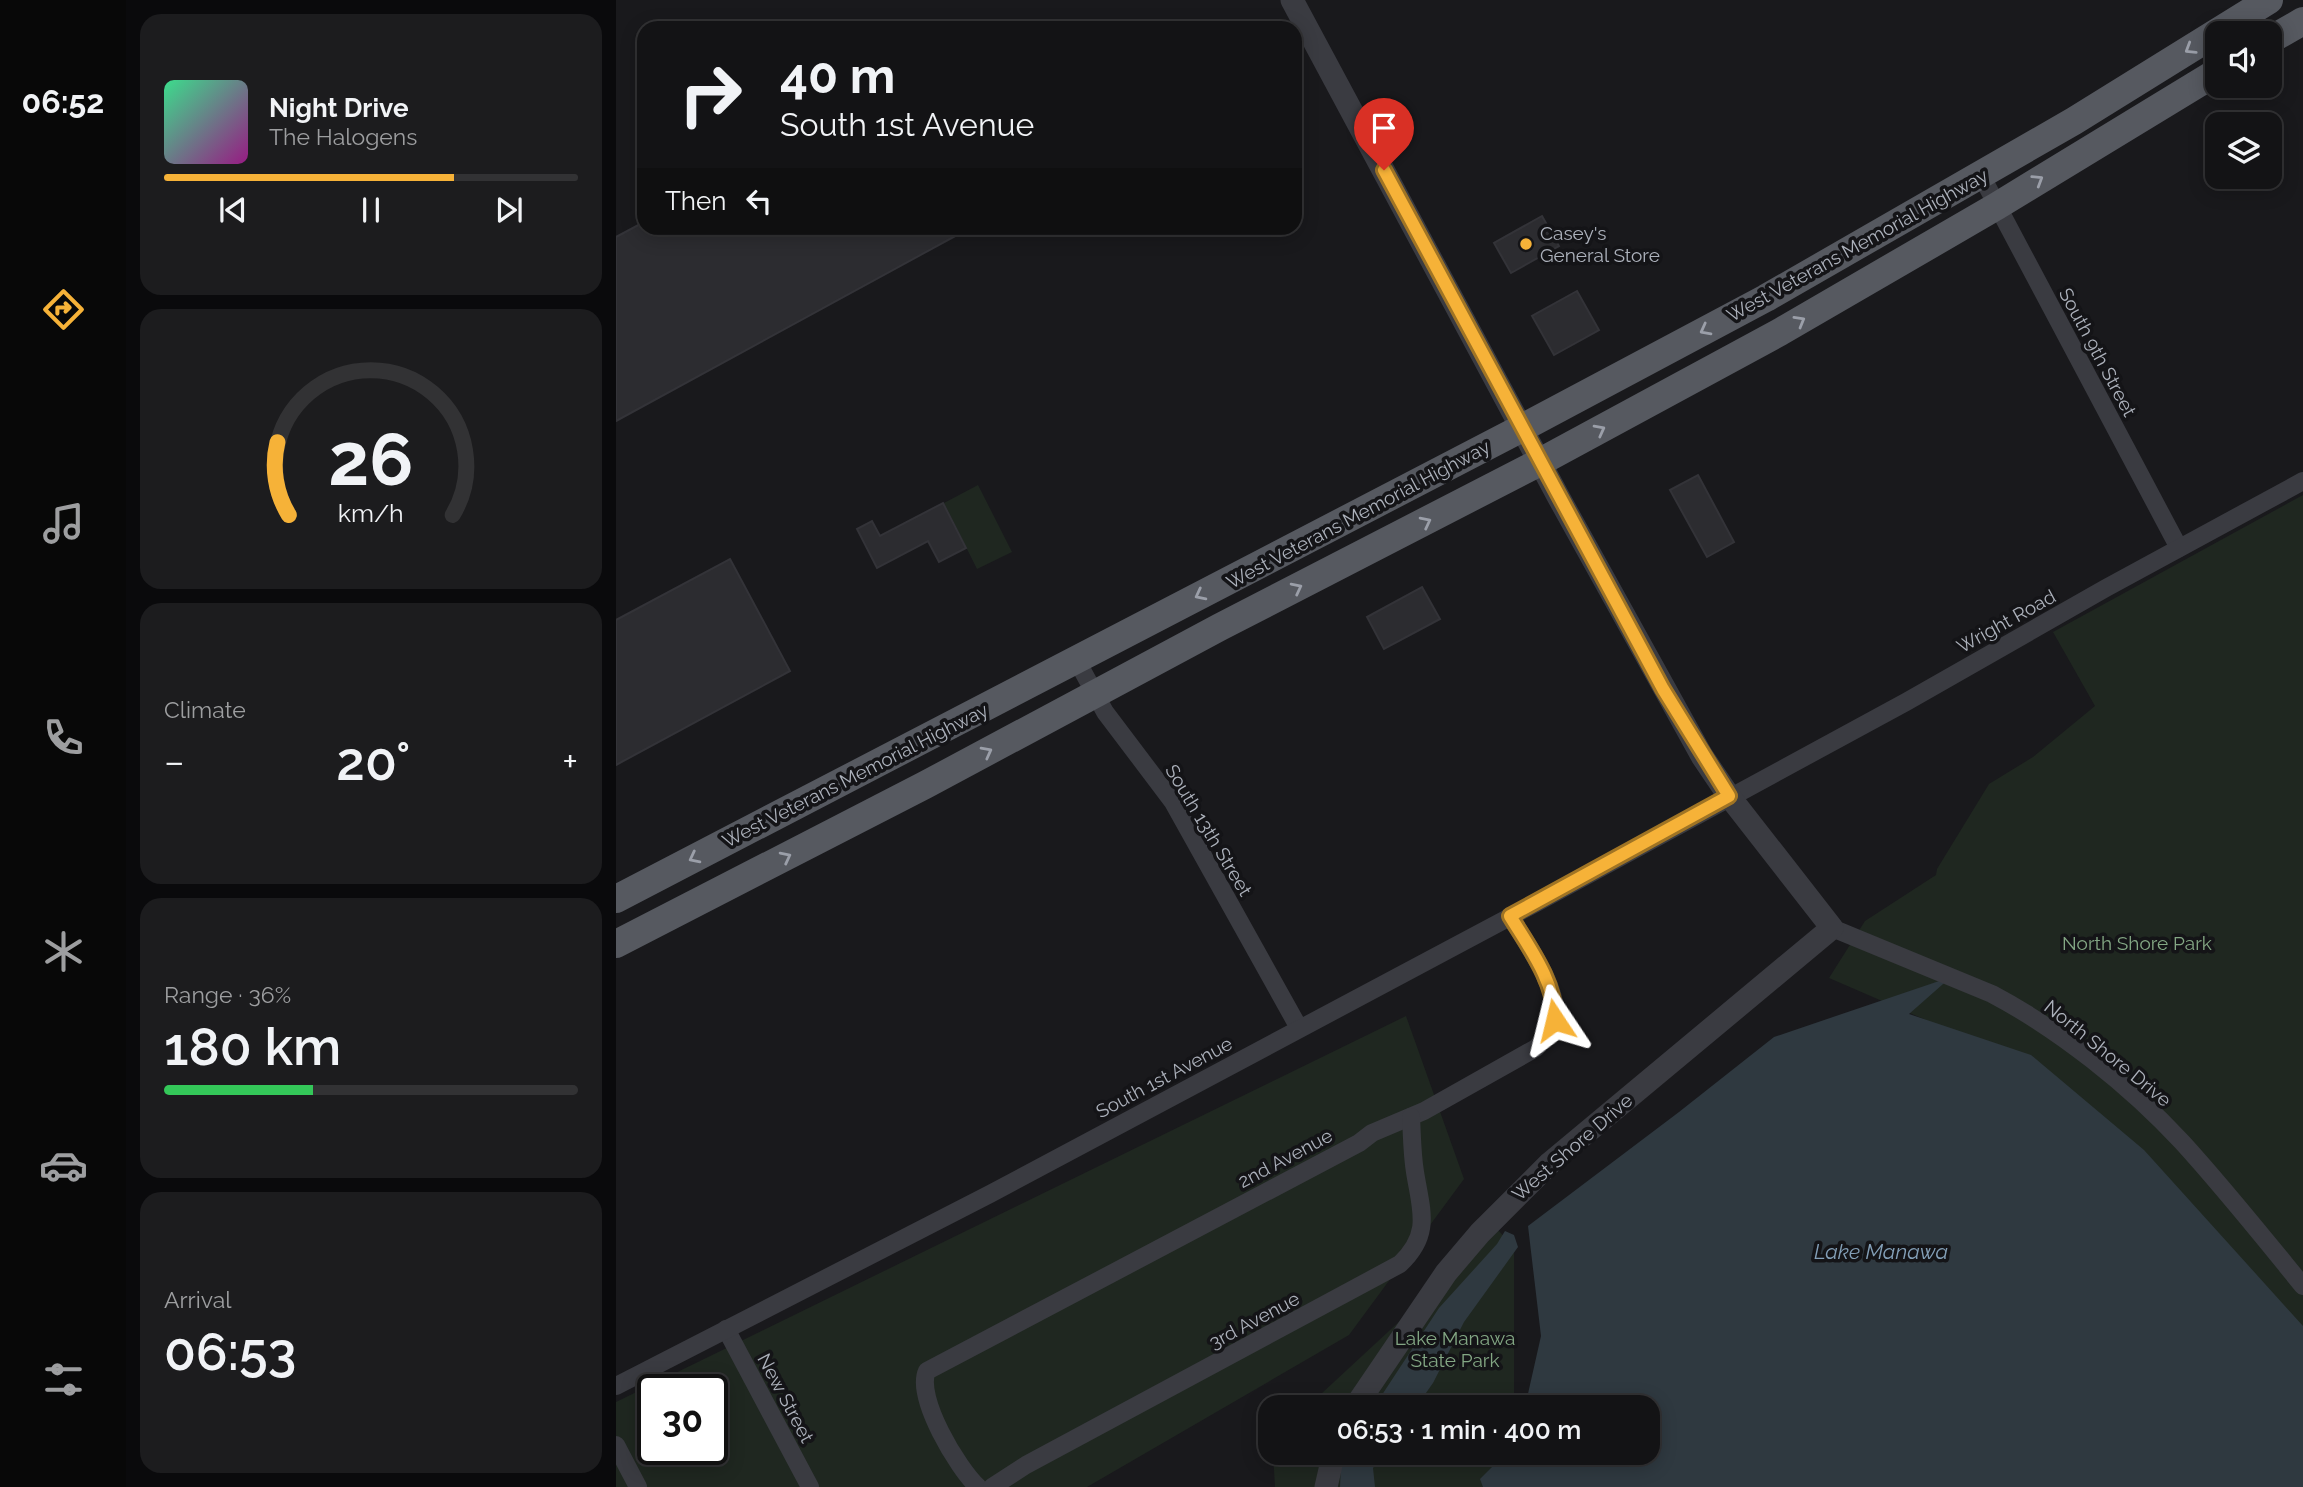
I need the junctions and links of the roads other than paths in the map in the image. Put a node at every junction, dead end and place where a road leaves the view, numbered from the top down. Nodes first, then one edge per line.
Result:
1 (1292, 0) edge
2 (2269, 0) edge
3 (2303, 20) edge
4 (2282, 33) edge
5 (2205, 79) edge
6 (1980, 175) junction
7 (1997, 206) junction
8 (1521, 428) junction
9 (1540, 463) junction
10 (2303, 481) edge
11 (2179, 548) junction
12 (1076, 659) junction
13 (1094, 694) junction
14 (1729, 796) junction
15 (616, 899) edge
16 (1510, 916) junction
17 (1832, 928) junction
18 (616, 944) edge
19 (1299, 1028) junction
20 (1411, 1117) junction
21 (2303, 1286) edge
22 (726, 1329) junction
23 (616, 1386) edge
24 (1363, 1395) edge
25 (616, 1446) edge
26 (1331, 1465) edge
27 (638, 1487) edge
28 (810, 1487) edge
29 (978, 1487) edge
30 (992, 1487) edge
31 (1326, 1487) edge

1 - 8 street
2 -> 6 main road, West Veterans Memorial Highway
3 - 4 main road
7 -> 5 main road, West Veterans Memorial Highway
6 - 7 street, South 9th Street
6 -> 8 main road, West Veterans Memorial Highway
9 -> 7 main road, West Veterans Memorial Highway
7 - 11 street, South 9th Street
8 - 9 street
8 -> 12 main road, West Veterans Memorial Highway
13 -> 9 main road, West Veterans Memorial Highway
9 - 14 street
10 - 11 street, Wright Road
11 - 14 street, Wright Road
12 - 13 street, South 13th Street
12 -> 15 main road, West Veterans Memorial Highway
18 -> 13 main road, West Veterans Memorial Highway
13 - 19 street, South 13th Street
14 - 16 street, South 1st Avenue
14 - 17 street
16 - 19 street, South 1st Avenue
16 - 20 street, 2nd Avenue
17 - 21 street, North Shore Drive
17 - 24 street, West Shore Drive
19 - 22 street, South 1st Avenue
20 - 29 street, 2nd Avenue
20 - 30 street, 3rd Avenue
22 - 23 street, South 1st Avenue
22 - 28 street, New Street
25 - 27 street
26 - 31 street

